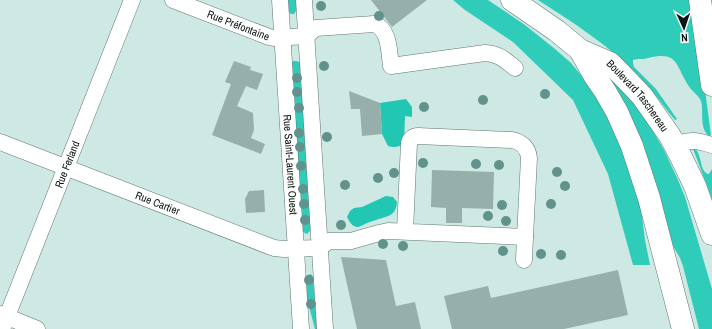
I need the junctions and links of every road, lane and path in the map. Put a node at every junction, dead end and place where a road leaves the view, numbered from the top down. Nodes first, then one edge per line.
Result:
1 (132, 0) edge
2 (173, 0) edge
3 (280, 0) edge
4 (304, 0) edge
5 (512, 0) edge
6 (700, 0) edge
7 (306, 36) junction
8 (282, 38) junction
9 (580, 50) junction
10 (515, 68) dead end
11 (712, 85) edge
12 (0, 142) edge
13 (712, 145) edge
14 (675, 146) junction
15 (66, 167) junction
16 (405, 231) junction
17 (712, 234) edge
18 (525, 236) junction
19 (319, 248) junction
20 (296, 249) junction
21 (524, 260) dead end
22 (676, 305) junction
23 (3, 320) edge
24 (37, 329) edge
25 (301, 329) edge
26 (324, 329) edge
27 (667, 329) edge
28 (683, 329) edge

1 - 15 street, Rue Ferland
2 - 8 street, Rue Préfontaine
3 - 8 street, Rue Saint-Laurent Ouest
4 - 7 street
5 - 9 highway, Boulevard Taschereau
6 - 11 highway
7 - 8 street, Rue Préfontaine
7 - 10 street
7 - 19 street
8 - 20 street, Rue Saint-Laurent Ouest
9 - 14 highway, Boulevard Taschereau
9 - 22 highway
12 - 15 street, Rue Cartier
13 - 14 street
14 - 17 highway, Boulevard Taschereau
15 - 20 street, Rue Cartier
15 - 23 street, Rue Ferland
16 - 18 street, Rue Cartier
16 - 18 street
16 - 19 street, Rue Cartier
18 - 21 street
19 - 20 street, Rue Cartier
19 - 26 street
20 - 25 street, Rue Saint-Laurent Ouest
22 - 27 highway
22 - 28 highway
23 - 24 street

